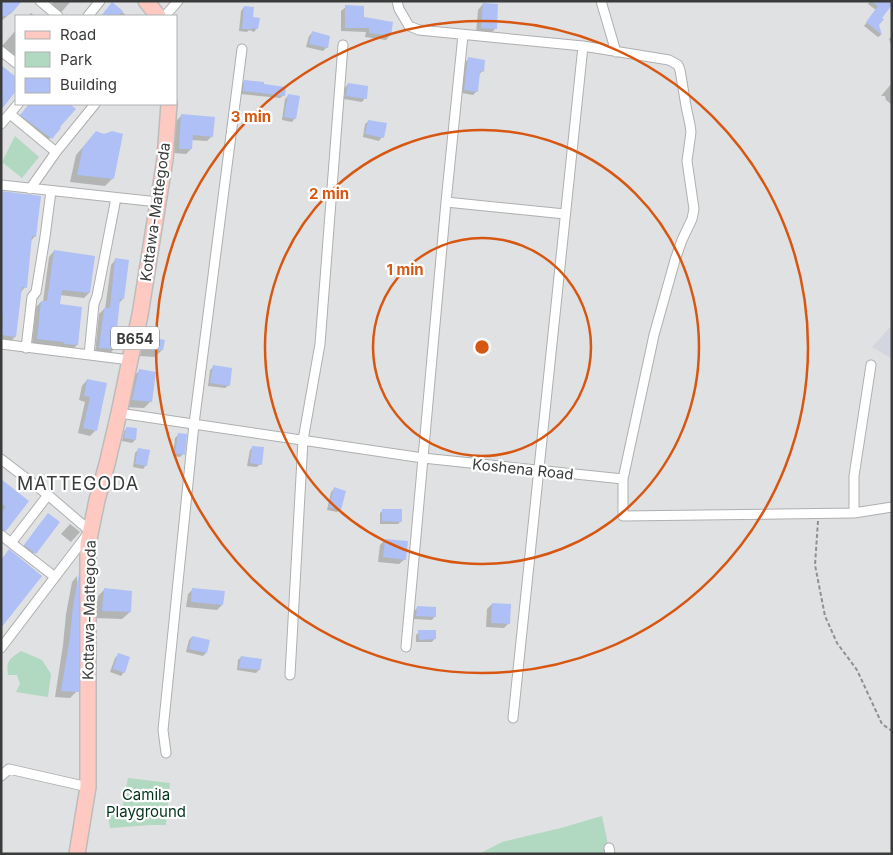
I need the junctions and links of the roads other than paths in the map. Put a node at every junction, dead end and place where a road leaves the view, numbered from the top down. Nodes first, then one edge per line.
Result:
1 (40, 1) edge
2 (100, 1) edge
3 (146, 1) edge
4 (178, 1) edge
5 (397, 1) edge
6 (602, 1) edge
7 (57, 15) edge
8 (89, 15) edge
9 (157, 15) edge
10 (166, 15) edge
11 (463, 35) junction
12 (343, 45) dead end
13 (583, 46) junction
14 (242, 50) dead end
15 (1, 51) edge
16 (616, 52) junction
17 (15, 62) edge
18 (17, 105) edge
19 (93, 105) edge
20 (169, 105) edge
21 (10, 114) junction
22 (1, 124) edge
23 (56, 152) junction
24 (1, 185) edge
25 (30, 189) junction
26 (51, 191) junction
27 (116, 198) junction
28 (158, 202) junction
29 (446, 202) junction
30 (565, 214) junction
31 (1, 344) edge
32 (26, 348) junction
33 (89, 355) junction
34 (130, 360) junction
35 (871, 365) dead end
36 (120, 413) junction
37 (194, 424) junction
38 (303, 440) junction
39 (423, 458) junction
40 (1, 459) edge
41 (538, 470) junction
42 (623, 479) junction
43 (48, 495) junction
44 (892, 507) edge
45 (854, 513) junction
46 (90, 531) junction
47 (1, 536) edge
48 (12, 543) junction
49 (55, 577) junction
50 (406, 647) dead end
51 (1, 648) edge
52 (290, 675) dead end
53 (513, 718) dead end
54 (166, 753) dead end
55 (1, 776) edge
56 (88, 786) junction
57 (77, 854) edge

1 - 7 street
2 - 8 street
3 - 9 main road
4 - 10 street
5 - 11 street
6 - 16 street
11 - 13 street
11 - 29 street
12 - 38 street
13 - 16 street
13 - 30 street
14 - 37 street
15 - 17 street
16 - 42 street
18 - 21 street
19 - 23 street
20 - 28 main road, Kottawa-Mattegoda / B654
21 - 22 street
21 - 23 street
23 - 25 street
24 - 25 street
25 - 26 street
26 - 27 street
26 - 32 street
27 - 28 street
27 - 33 street
28 - 34 main road, Kottawa-Mattegoda / B654
29 - 30 street
29 - 39 street
30 - 41 street
31 - 32 street
32 - 33 street
33 - 34 street
34 - 36 main road, Kottawa-Mattegoda / B654
35 - 45 street
36 - 37 street, Koshena Road
36 - 46 main road, Kottawa-Mattegoda / B654
37 - 38 street, Koshena Road
37 - 54 street
38 - 39 street, Koshena Road
38 - 52 street
39 - 41 street, Koshena Road
39 - 50 street
40 - 43 street
41 - 42 street, Koshena Road
41 - 53 street
42 - 45 street
43 - 46 street
43 - 48 street
44 - 45 street
46 - 49 street
46 - 56 main road, Kottawa-Mattegoda / B654
47 - 48 street
48 - 49 street
49 - 51 street
55 - 56 street
56 - 57 main road, Kottawa-Mattegoda / B654

